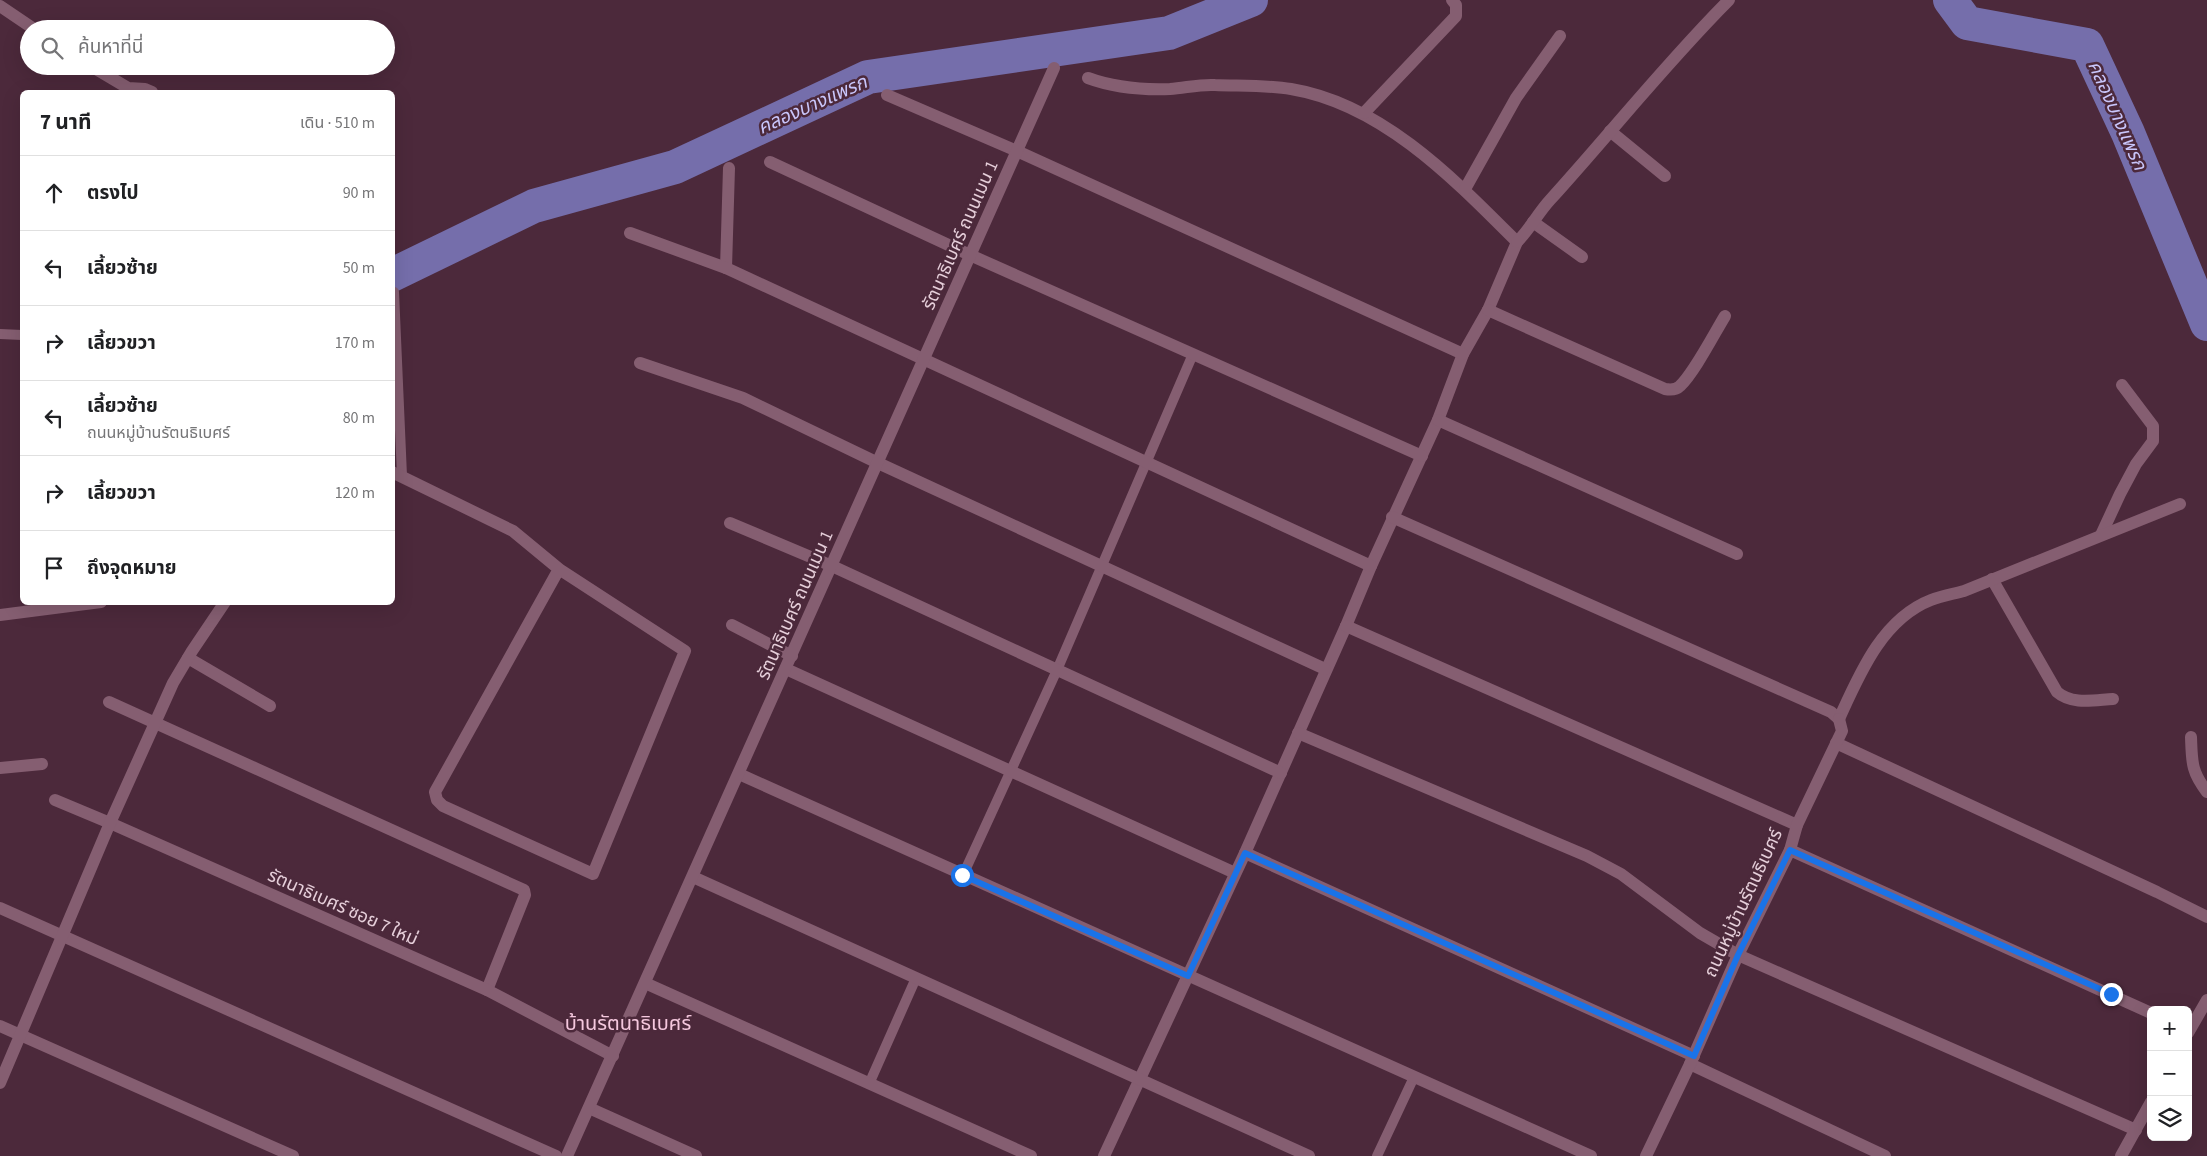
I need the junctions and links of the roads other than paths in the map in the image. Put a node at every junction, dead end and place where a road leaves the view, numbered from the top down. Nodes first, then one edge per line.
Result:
1 (1452, 0) edge
2 (1729, 0) edge
3 (0, 6) edge
4 (21, 20) edge
5 (1560, 36) dead end
6 (1054, 68) dead end
7 (105, 75) edge
8 (1088, 78) dead end
9 (129, 90) edge
10 (147, 90) edge
11 (887, 95) dead end
12 (1364, 113) junction
13 (1610, 131) junction
14 (1018, 151) junction
15 (770, 162) dead end
16 (728, 168) dead end
17 (1665, 176) dead end
18 (1465, 190) junction
19 (1533, 222) junction
20 (630, 232) dead end
21 (1517, 242) junction
22 (970, 256) junction
23 (1582, 257) dead end
24 (726, 268) junction
25 (1488, 310) junction
26 (1725, 316) dead end
27 (0, 334) edge
28 (20, 334) edge
29 (395, 353) edge
30 (1193, 354) junction
31 (1463, 354) junction
32 (924, 359) junction
33 (640, 363) dead end
34 (2122, 385) dead end
35 (1438, 420) junction
36 (1422, 456) junction
37 (1148, 462) junction
38 (878, 463) junction
39 (397, 474) edge
40 (2180, 504) dead end
41 (1392, 517) junction
42 (730, 523) dead end
43 (2101, 534) junction
44 (1737, 554) dead end
45 (832, 566) junction
46 (1102, 566) junction
47 (1370, 566) junction
48 (559, 568) junction
49 (1992, 579) junction
50 (72, 605) edge
51 (223, 605) edge
52 (0, 615) edge
53 (732, 625) dead end
54 (1346, 626) junction
55 (792, 656) junction
56 (188, 658) junction
57 (786, 669) junction
58 (1325, 669) junction
59 (1057, 670) junction
60 (2113, 699) dead end
61 (109, 702) dead end
62 (270, 706) dead end
63 (1839, 719) junction
64 (156, 724) junction
65 (1298, 734) junction
66 (2191, 737) dead end
67 (1836, 743) junction
68 (42, 764) dead end
69 (0, 768) edge
70 (1010, 771) junction
71 (1281, 773) junction
72 (739, 774) junction
73 (2207, 792) edge
74 (55, 800) dead end
75 (110, 823) junction
76 (1797, 825) junction
77 (1790, 850) junction
78 (1245, 853) junction
79 (1236, 873) junction
80 (962, 875) junction
81 (693, 877) junction
82 (0, 908) edge
83 (2207, 917) edge
84 (64, 937) junction
85 (1738, 955) junction
86 (1188, 976) junction
87 (916, 978) junction
88 (645, 983) junction
89 (487, 990) junction
90 (2207, 1000) edge
91 (2147, 1011) edge
92 (0, 1026) edge
93 (2192, 1027) edge
94 (20, 1036) junction
95 (613, 1056) junction
96 (1692, 1060) junction
97 (1414, 1077) junction
98 (1139, 1079) junction
99 (0, 1083) edge
100 (870, 1084) junction
101 (590, 1108) junction
102 (2147, 1109) edge
103 (2136, 1130) junction
104 (293, 1156) edge
105 (556, 1156) edge
106 (567, 1156) edge
107 (696, 1156) edge
108 (1031, 1156) edge
109 (1104, 1156) edge
110 (1310, 1156) edge
111 (1377, 1156) edge
112 (1591, 1156) edge
113 (1646, 1156) edge
114 (1886, 1156) edge
115 (2121, 1156) edge

1 - 12 street
2 - 13 street
3 - 4 street
5 - 18 street
6 - 14 street, รัตนาธิเบศร์ ถนนเมน 1
7 - 9 street
8 - 12 street
9 - 10 street
11 - 14 street
12 - 18 street
13 - 17 street
13 - 19 street
14 - 22 street, รัตนาธิเบศร์ ถนนเมน 1
14 - 31 street
15 - 22 street
16 - 24 street
18 - 21 street
19 - 21 street
19 - 23 street
20 - 24 street
21 - 25 street
22 - 30 street
22 - 32 street, รัตนาธิเบศร์ ถนนเมน 1
24 - 32 street
25 - 26 street
25 - 31 street
27 - 28 lane
29 - 39 lane
30 - 36 street
30 - 37 lane
31 - 35 street
32 - 37 street
32 - 38 street, รัตนาธิเบศร์ ถนนเมน 1
33 - 38 street
34 - 43 street
35 - 36 street
35 - 44 street
36 - 41 street
37 - 46 lane
37 - 47 street
38 - 45 street, รัตนาธิเบศร์ ถนนเมน 1
38 - 46 street
39 - 48 street
40 - 43 street, ถนนหมู่บ้านรัตนธิเบศร์
41 - 47 street
41 - 63 street
42 - 45 street
43 - 49 street, ถนนหมู่บ้านรัตนธิเบศร์
45 - 55 street, รัตนาธิเบศร์ ถนนเมน 1
45 - 59 street
46 - 58 street
46 - 59 lane
47 - 54 street
48 - 48 street
49 - 60 street
49 - 63 street, ถนนหมู่บ้านรัตนธิเบศร์
50 - 52 street
51 - 56 street
53 - 55 street
54 - 58 street
54 - 76 street
55 - 57 street, รัตนาธิเบศร์ ถนนเมน 1
56 - 62 street
56 - 64 street
57 - 70 street
57 - 72 street, รัตนาธิเบศร์ ถนนเมน 1
58 - 65 street
59 - 70 lane
59 - 71 street
61 - 64 street
63 - 67 street, ถนนหมู่บ้านรัตนธิเบศร์
64 - 75 street
64 - 89 street
65 - 71 street
65 - 85 street
66 - 73 street
67 - 76 street, ถนนหมู่บ้านรัตนธิเบศร์
67 - 83 street
68 - 69 street
70 - 79 street
70 - 80 lane
71 - 78 street
72 - 80 street
72 - 81 street, รัตนาธิเบศร์ ถนนเมน 1
74 - 75 street, รัตนาธิเบศร์ ซอย 7 ใหม่
75 - 84 street
75 - 89 street, รัตนาธิเบศร์ ซอย 7 ใหม่
76 - 77 street, ถนนหมู่บ้านรัตนธิเบศร์
77 - 85 street, ถนนหมู่บ้านรัตนธิเบศร์
77 - 91 street
78 - 79 street
78 - 96 street
79 - 86 street
80 - 86 street
81 - 87 street
81 - 88 street, รัตนาธิเบศร์ ถนนเมน 1
82 - 84 street
84 - 94 street
84 - 105 street
85 - 96 street, ถนนหมู่บ้านรัตนธิเบศร์
85 - 103 street
86 - 97 street
86 - 98 street
87 - 98 street
87 - 100 lane
88 - 95 street, รัตนาธิเบศร์ ถนนเมน 1
88 - 100 street
89 - 95 street, รัตนาธิเบศร์ ซอย 7 ใหม่
90 - 93 street
92 - 94 street
94 - 99 street
94 - 104 street
95 - 101 street, รัตนาธิเบศร์ ถนนเมน 1
96 - 113 street, ถนนหมู่บ้านรัตนธิเบศร์
96 - 114 street
97 - 111 lane
97 - 112 street
98 - 109 street
98 - 110 street
100 - 108 street
101 - 106 street, รัตนาธิเบศร์ ถนนเมน 1
101 - 107 street
102 - 103 street
103 - 115 street

